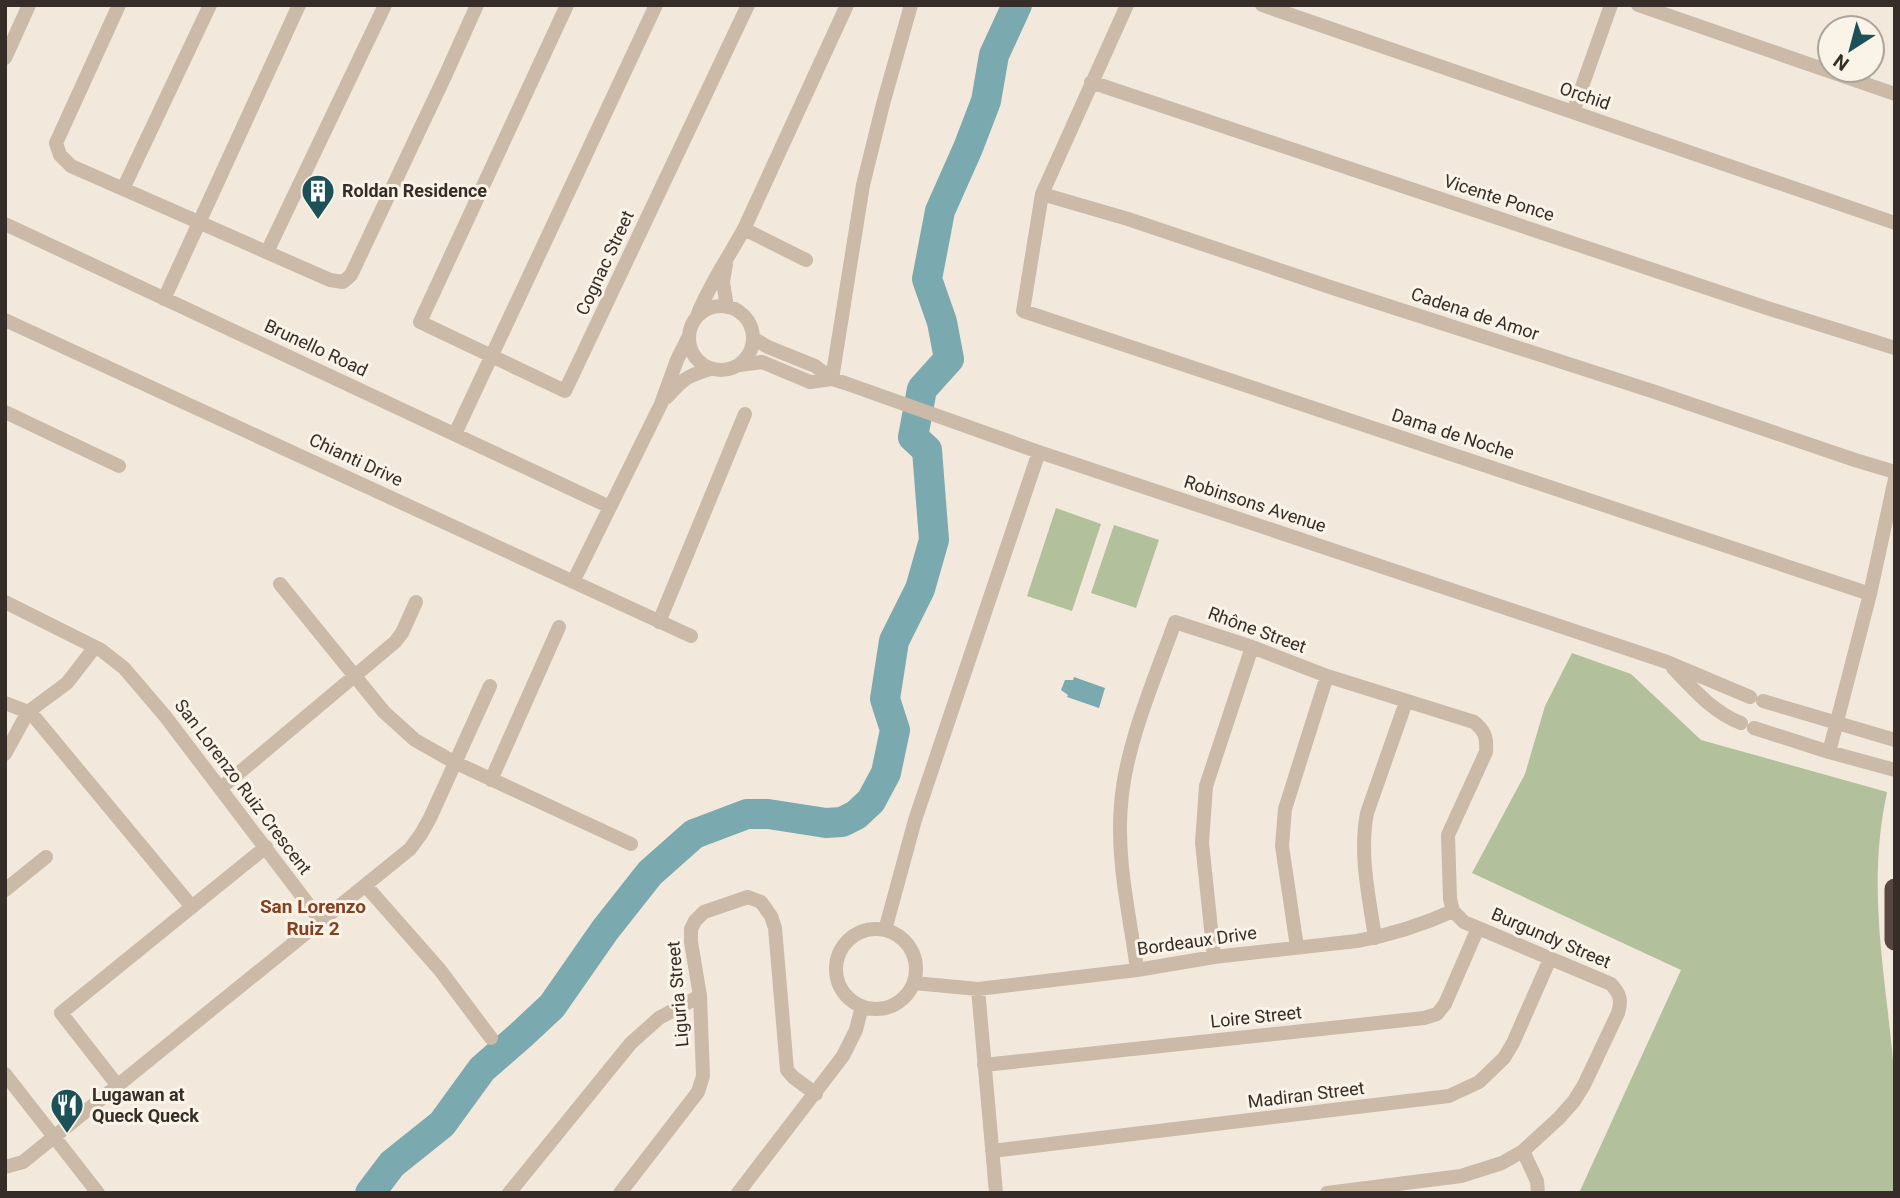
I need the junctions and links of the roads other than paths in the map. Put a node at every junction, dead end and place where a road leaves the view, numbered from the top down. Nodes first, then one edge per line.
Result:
1 (29, 5) edge
2 (119, 5) edge
3 (210, 5) edge
4 (299, 5) edge
5 (385, 5) edge
6 (477, 5) edge
7 (567, 5) edge
8 (656, 5) edge
9 (748, 5) edge
10 (848, 5) edge
11 (911, 5) edge
12 (1126, 5) edge
13 (1262, 5) edge
14 (1611, 5) edge
15 (1638, 5) edge
16 (5, 58) edge
17 (1091, 82) junction
18 (1895, 94) edge
19 (1573, 112) junction
20 (123, 188) junction
21 (1042, 194) junction
22 (199, 223) junction
23 (1895, 223) edge
24 (5, 224) edge
25 (744, 229) junction
26 (267, 252) junction
27 (806, 260) dead end
28 (726, 263) junction
29 (164, 299) junction
30 (727, 307) junction
31 (697, 316) junction
32 (5, 320) edge
33 (689, 336) junction
34 (754, 338) junction
35 (1895, 348) edge
36 (492, 356) junction
37 (740, 365) junction
38 (710, 369) junction
39 (839, 381) junction
40 (661, 404) junction
41 (5, 412) edge
42 (746, 414) dead end
43 (455, 434) junction
44 (1039, 452) junction
45 (119, 466) dead end
46 (1895, 472) edge
47 (1895, 479) edge
48 (610, 507) junction
49 (573, 582) junction
50 (280, 584) dead end
51 (1870, 594) junction
52 (5, 602) edge
53 (416, 603) dead end
54 (659, 622) junction
55 (559, 627) dead end
56 (691, 636) dead end
57 (95, 647) junction
58 (1252, 647) junction
59 (1667, 662) junction
60 (355, 676) junction
61 (1327, 676) junction
62 (490, 686) dead end
63 (1406, 702) junction
64 (5, 703) edge
65 (28, 712) junction
66 (1837, 723) junction
67 (1895, 740) edge
68 (1829, 752) junction
69 (5, 754) edge
70 (454, 762) junction
71 (1895, 770) edge
72 (491, 780) junction
73 (221, 788) junction
74 (631, 844) dead end
75 (266, 847) junction
76 (46, 857) dead end
77 (366, 886) junction
78 (1895, 889) edge
79 (5, 890) edge
80 (192, 907) junction
81 (1453, 911) junction
82 (321, 921) junction
83 (1478, 928) junction
84 (885, 930) junction
85 (1375, 937) junction
86 (1895, 940) edge
87 (1297, 947) junction
88 (1214, 957) junction
89 (1550, 960) junction
90 (1137, 970) junction
91 (915, 977) junction
92 (978, 989) junction
93 (700, 996) junction
94 (862, 1006) junction
95 (491, 1038) dead end
96 (984, 1065) junction
97 (5, 1074) edge
98 (118, 1086) junction
99 (816, 1094) junction
100 (54, 1137) junction
101 (992, 1150) junction
102 (1523, 1151) junction
103 (5, 1167) edge
104 (98, 1193) edge
105 (509, 1193) edge
106 (620, 1193) edge
107 (738, 1193) edge
108 (996, 1193) edge
109 (1326, 1193) edge
110 (1538, 1193) edge

1 - 16 street
2 - 20 street
3 - 20 street
4 - 22 street
5 - 26 street
6 - 26 street
7 - 36 street, Cognac Street
8 - 36 street
9 - 36 street, Cognac Street
10 - 25 street
11 - 39 street
12 - 17 street
13 - 19 street, Orchid
14 - 19 street
15 - 18 street
17 - 21 street
17 - 35 street, Vicente Ponce
19 - 23 street, Orchid
20 - 22 street
21 - 46 street, Cadena de Amor
21 - 51 street, Dama de Noche
22 - 26 street
22 - 29 street
24 - 29 street, Brunello Road
25 - 27 street
25 - 28 street
28 - 30 street
28 - 31 street
29 - 43 street, Brunello Road
30 - 31 street
30 - 34 street
31 - 33 street
32 - 49 street, Chianti Drive
33 - 38 street
33 - 40 street
34 - 37 street
34 - 39 street, Robinsons Avenue
36 - 43 street
37 - 38 street
37 - 39 street, Robinsons Avenue
38 - 40 street
39 - 44 street, Robinsons Avenue
40 - 48 street
41 - 45 street
42 - 54 street
43 - 48 street, Brunello Road
44 - 59 street, Robinsons Avenue
44 - 84 street
47 - 51 street
48 - 49 street
49 - 54 street, Chianti Drive
50 - 60 street
51 - 66 street
52 - 57 street, San Lorenzo Ruiz Crescent
53 - 60 street
54 - 56 street, Chianti Drive
55 - 72 street
57 - 65 street
57 - 73 street, San Lorenzo Ruiz Crescent
58 - 61 street, Rhône Street
58 - 88 street
58 - 90 street, Rhône Street
59 - 66 street, Robinsons Avenue
59 - 68 street, Robinsons Avenue
60 - 70 street
60 - 73 street
61 - 63 street, Rhône Street
61 - 87 street
62 - 70 street
63 - 81 street, Rhône Street
63 - 85 street
64 - 65 street
65 - 69 street
65 - 80 street
66 - 67 street, Robinsons Avenue
66 - 68 street
68 - 71 street, Robinsons Avenue
70 - 72 street
70 - 77 street
72 - 74 street
73 - 75 street, San Lorenzo Ruiz Crescent
75 - 80 street
75 - 82 street, San Lorenzo Ruiz Crescent
76 - 79 street
77 - 82 street
77 - 95 street
78 - 86 highway
80 - 98 street
81 - 83 street, Burgundy Street
81 - 85 street, Bordeaux Drive
82 - 98 street
83 - 89 street, Burgundy Street
83 - 96 street, Loire Street
84 - 91 street
84 - 94 street
85 - 87 street, Bordeaux Drive
87 - 88 street, Bordeaux Drive
88 - 90 street, Bordeaux Drive
89 - 101 street, Madiran Street
89 - 102 street, Burgundy Street
90 - 92 street, Bordeaux Drive
91 - 92 street, Bordeaux Drive
91 - 94 street
92 - 96 street
93 - 99 street, Liguria Street
93 - 105 street
93 - 106 street, Liguria Street
94 - 99 street
96 - 101 street
97 - 100 street
98 - 100 street
99 - 107 street
100 - 103 street
100 - 104 street
101 - 108 street
102 - 109 street, Burgundy Street
102 - 110 street

